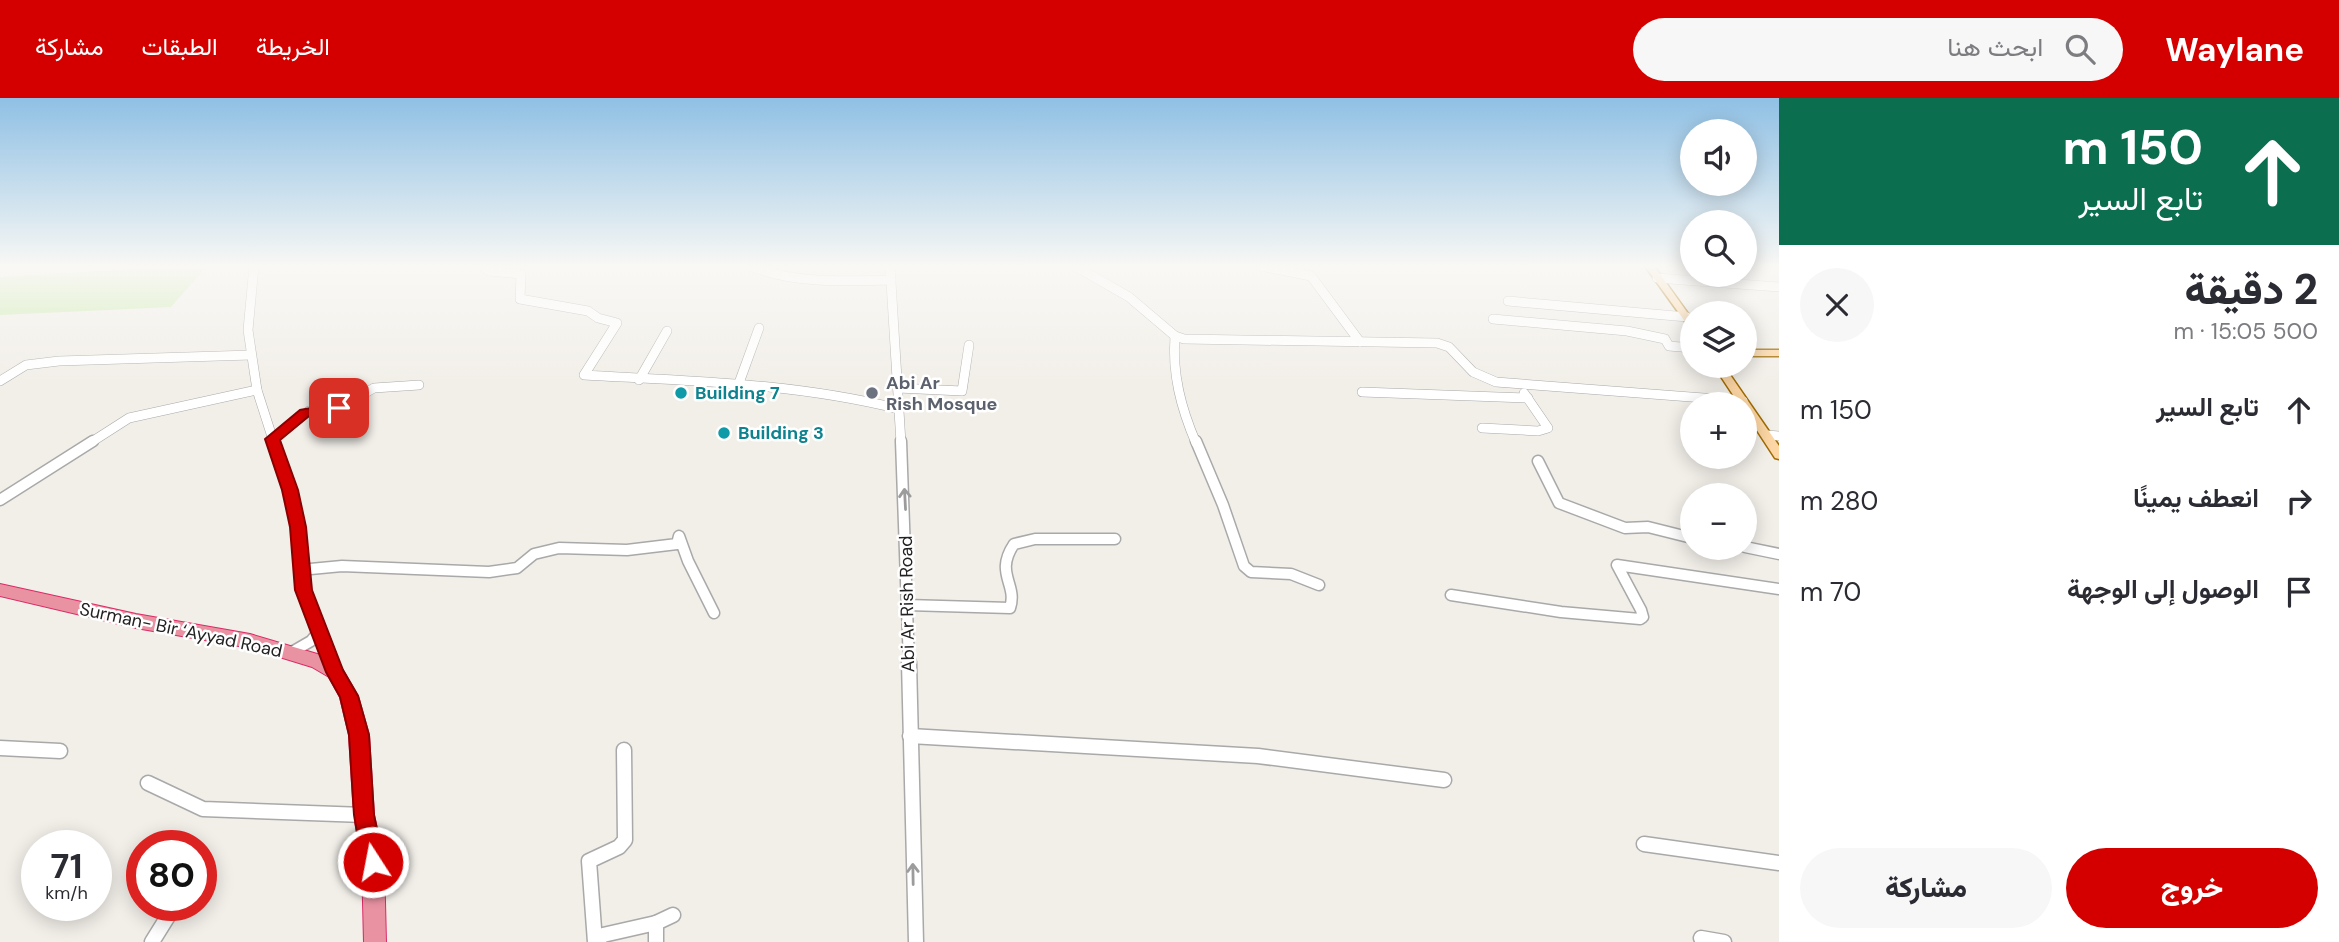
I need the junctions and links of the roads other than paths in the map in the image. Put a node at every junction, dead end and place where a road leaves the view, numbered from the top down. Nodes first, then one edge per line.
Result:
1 (250, 305) edge
2 (556, 305) edge
3 (893, 305) edge
4 (1139, 305) edge
5 (1333, 305) edge
6 (1548, 305) edge
7 (1493, 319) dead end
8 (1680, 320) edge
9 (760, 328) dead end
10 (667, 331) dead end
11 (1175, 336) junction
12 (1360, 342) junction
13 (970, 345) dead end
14 (1680, 347) edge
15 (1757, 353) edge
16 (1779, 353) edge
17 (251, 355) junction
18 (639, 380) junction
19 (0, 381) edge
20 (739, 383) junction
21 (419, 385) dead end
22 (1519, 385) junction
23 (898, 388) junction
24 (257, 390) junction
25 (1362, 392) dead end
26 (1680, 396) edge
27 (1528, 398) junction
28 (899, 409) junction
29 (1757, 417) edge
30 (1482, 428) dead end
31 (1773, 436) edge
32 (272, 439) junction
33 (1779, 455) edge
34 (1538, 461) dead end
35 (0, 500) edge
36 (1680, 535) edge
37 (1115, 539) dead end
38 (1757, 549) edge
39 (1779, 554) edge
40 (300, 570) junction
41 (1319, 585) dead end
42 (1779, 589) edge
43 (0, 590) edge
44 (1451, 596) dead end
45 (907, 605) junction
46 (714, 613) dead end
47 (319, 631) junction
48 (292, 652) junction
49 (335, 672) junction
50 (910, 736) junction
51 (0, 748) edge
52 (624, 750) dead end
53 (60, 751) dead end
54 (1444, 780) dead end
55 (148, 783) dead end
56 (364, 815) junction
57 (1644, 844) dead end
58 (1779, 863) edge
59 (673, 915) dead end
60 (165, 921) edge
61 (656, 923) junction
62 (1701, 937) dead end
63 (152, 942) edge
64 (375, 942) edge
65 (595, 942) edge
66 (656, 942) edge
67 (916, 942) edge
68 (1724, 942) edge

1 - 17 street
2 - 18 street
3 - 23 street, Abi Ar Rish Road
4 - 11 street
5 - 12 street
6 - 8 street
7 - 14 street
9 - 20 street
10 - 18 street
11 - 12 street
11 - 41 street
12 - 22 street
13 - 23 street
15 - 16 main road
17 - 19 street
17 - 24 street
18 - 20 street
20 - 28 street
21 - 32 street
22 - 26 street
22 - 27 street
23 - 28 street, Abi Ar Rish Road
24 - 32 street
24 - 35 street
25 - 27 street
27 - 30 street
45 -> 28 street, Abi Ar Rish Road
29 - 31 main road
31 - 33 main road
32 - 40 street
34 - 36 street
37 - 45 street
38 - 39 street
40 - 46 street
40 - 47 street
42 - 44 street
43 - 48 highway, Surman- Bir ‘Ayyad Road
45 - 50 street, Abi Ar Rish Road
47 - 48 street
47 - 49 street
48 - 49 highway, Surman- Bir ‘Ayyad Road
49 - 56 highway
50 - 54 street
67 -> 50 street, Abi Ar Rish Road
51 - 53 street
52 - 65 street
55 - 56 street
56 - 64 highway
57 - 58 street
59 - 61 street
60 - 63 street
61 - 65 street
61 - 66 street
62 - 68 street

